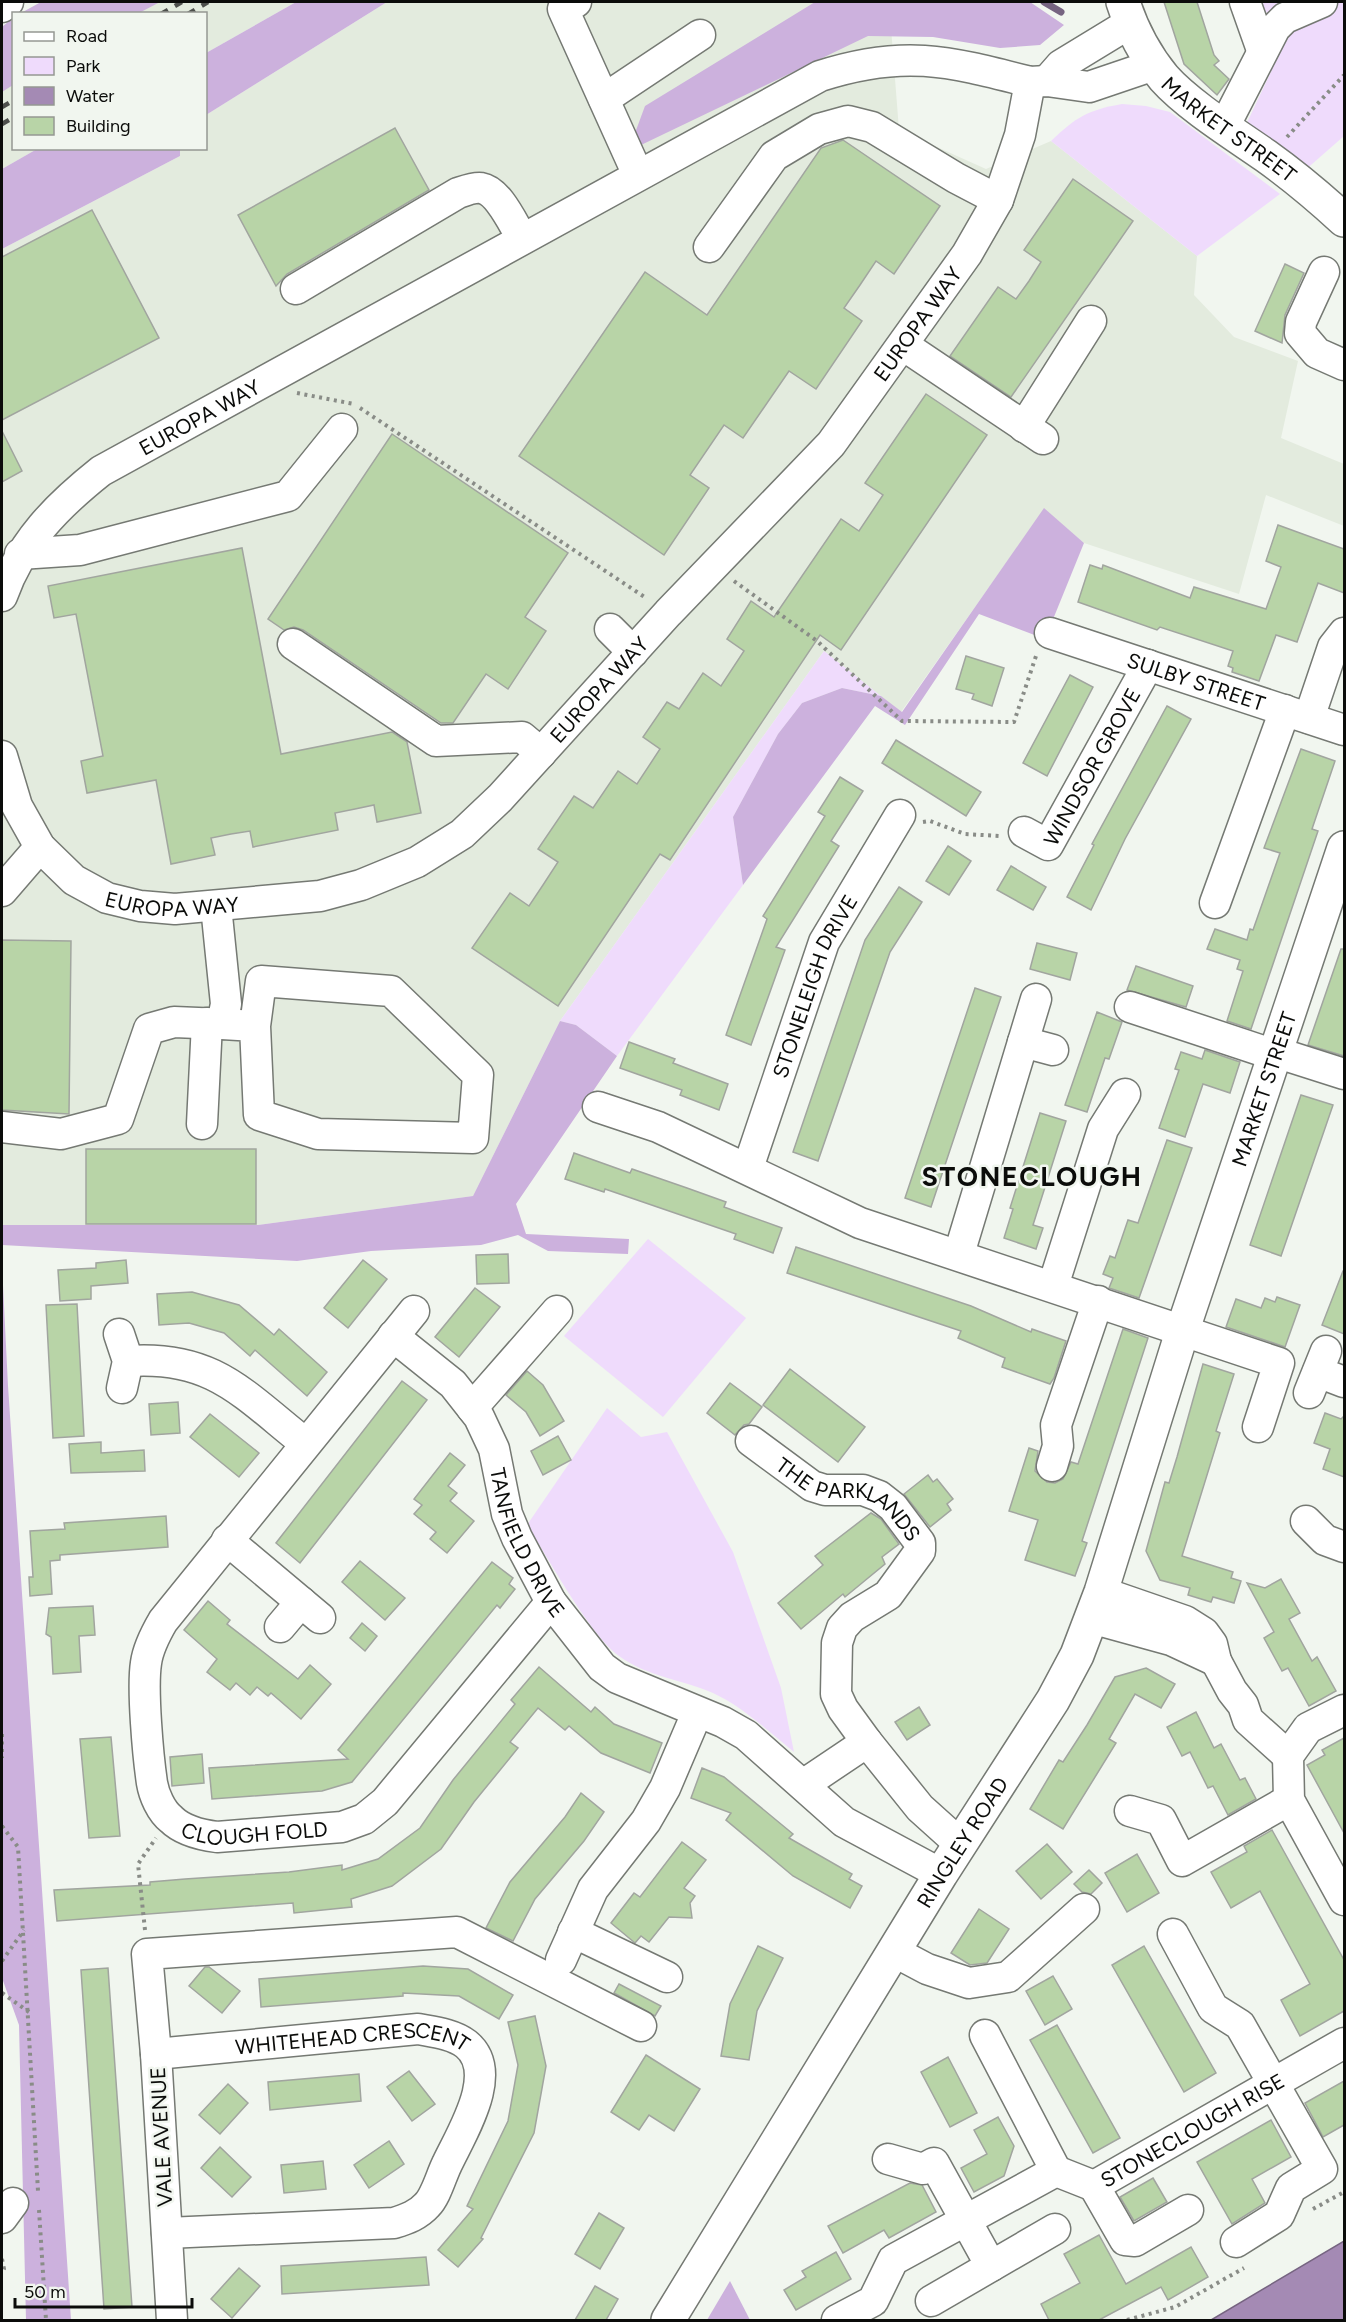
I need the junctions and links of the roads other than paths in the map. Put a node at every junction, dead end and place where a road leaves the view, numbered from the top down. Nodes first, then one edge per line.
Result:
1 (8, 2) edge
2 (576, 2) edge
3 (1245, 2) edge
4 (1322, 2) edge
5 (2, 7) edge
6 (1127, 12) edge
7 (700, 35) dead end
8 (1262, 50) junction
9 (1154, 65) junction
10 (1039, 81) junction
11 (604, 99) junction
12 (1224, 127) junction
13 (638, 175) junction
14 (998, 200) junction
15 (1344, 220) edge
16 (522, 238) junction
17 (709, 247) dead end
18 (1324, 272) dead end
19 (296, 289) dead end
20 (1091, 321) dead end
21 (903, 345) junction
22 (1344, 365) edge
23 (342, 429) dead end
24 (20, 554) junction
25 (2, 596) edge
26 (610, 629) dead end
27 (1050, 633) road end
28 (1344, 633) edge
29 (293, 644) dead end
30 (633, 652) junction
31 (1148, 665) junction
32 (1297, 714) junction
33 (1344, 730) edge
34 (541, 753) junction
35 (2, 756) edge
36 (901, 816) road end
37 (1024, 832) road end
38 (40, 847) junction
39 (1344, 848) edge
40 (2, 891) edge
41 (1215, 903) dead end
42 (216, 906) junction
43 (1036, 999) dead end
44 (1130, 1007) dead end
45 (214, 1023) junction
46 (255, 1026) junction
47 (1023, 1042) junction
48 (1053, 1050) dead end
49 (1275, 1053) junction
50 (1344, 1074) edge
51 (1125, 1094) dead end
52 (598, 1107) dead end
53 (202, 1124) dead end
54 (2, 1127) edge
55 (748, 1168) junction
56 (959, 1254) junction
57 (1053, 1286) junction
58 (1098, 1301) junction
59 (414, 1311) dead end
60 (558, 1311) dead end
61 (1183, 1329) junction
62 (393, 1336) junction
63 (123, 1361) dead end
64 (472, 1408) junction
65 (1258, 1427) dead end
66 (752, 1442) dead end
67 (305, 1443) junction
68 (1052, 1466) dead end
69 (1306, 1521) dead end
70 (226, 1540) junction
71 (1344, 1547) edge
72 (551, 1602) junction
73 (1096, 1605) junction
74 (280, 1627) dead end
75 (1344, 1710) edge
76 (697, 1713) junction
77 (867, 1742) junction
78 (1294, 1745) junction
79 (802, 1785) junction
80 (1289, 1800) junction
81 (1130, 1811) dead end
82 (960, 1844) junction
83 (941, 1874) junction
84 (1344, 1900) edge
85 (1084, 1908) dead end
86 (573, 1932) junction
87 (1173, 1934) dead end
88 (893, 1951) junction
89 (561, 1960) dead end
90 (667, 1977) dead end
91 (641, 2026) dead end
92 (985, 2035) dead end
93 (1344, 2043) edge
94 (156, 2054) junction
95 (1274, 2083) junction
96 (888, 2158) dead end
97 (1333, 2162) edge
98 (1056, 2171) junction
99 (1094, 2186) junction
100 (1188, 2210) dead end
101 (965, 2219) junction
102 (1055, 2229) dead end
103 (167, 2233) junction
104 (1236, 2242) dead end
105 (991, 2266) junction
106 (931, 2301) dead end
107 (172, 2320) edge
108 (668, 2320) edge
109 (837, 2320) edge

1 - 5 street
2 - 11 street
3 - 8 street
4 - 8 street
6 - 9 main road, MARKET STREET
6 - 10 street
7 - 11 street
8 - 12 street
9 - 10 street, EUROPA WAY
9 - 12 main road, MARKET STREET
10 - 13 street, EUROPA WAY
10 - 14 street, EUROPA WAY
11 - 13 street
12 - 15 main road, MARKET STREET
13 - 16 street, EUROPA WAY
14 - 17 street
14 - 21 street, EUROPA WAY
16 - 19 street
16 - 24 street, EUROPA WAY
18 - 22 street
20 - 21 street
21 - 30 street, EUROPA WAY
23 - 24 street
24 - 25 street, EUROPA WAY
26 - 30 street
27 - 31 street, SULBY STREET
28 - 32 street
29 - 34 street
30 - 34 street, EUROPA WAY
31 - 32 street, SULBY STREET
31 - 37 street, WINDSOR GROVE
32 - 33 street, SULBY STREET
32 - 41 street
34 - 42 street, EUROPA WAY
35 - 38 street, EUROPA WAY
36 - 55 street, STONELEIGH DRIVE
38 - 40 street
38 - 42 street, EUROPA WAY
39 - 49 main road, MARKET STREET
42 - 45 street
43 - 47 street
44 - 49 street
45 - 46 street
45 - 53 street
45 - 54 street
46 - 46 street
47 - 48 street
47 - 56 street
49 - 50 street
49 - 61 main road, MARKET STREET
51 - 57 street
52 - 55 street
55 - 56 street
56 - 57 street
57 - 58 street
58 - 61 street
58 - 68 street
59 - 62 street, CLOUGH FOLD
60 - 64 street
61 - 65 street
61 - 73 main road, RINGLEY ROAD
62 - 64 street, TANFIELD DRIVE
62 - 67 street, CLOUGH FOLD
63 - 67 street
64 - 72 street, TANFIELD DRIVE
66 - 77 street, THE PARKLANDS
67 - 70 street, CLOUGH FOLD
69 - 71 street
70 - 72 street, CLOUGH FOLD
70 - 74 street
72 - 76 street, TANFIELD DRIVE
73 - 78 street
73 - 82 main road, RINGLEY ROAD
75 - 78 street
76 - 79 street, TANFIELD DRIVE
76 - 86 street
77 - 79 street
77 - 82 street, THE PARKLANDS
78 - 80 street
79 - 83 street, TANFIELD DRIVE
80 - 81 street
80 - 84 street
82 - 83 main road, RINGLEY ROAD
83 - 88 main road, RINGLEY ROAD
85 - 88 street
86 - 89 street
86 - 90 street
87 - 95 street
88 - 108 main road, RINGLEY ROAD
91 - 94 street, VALE AVENUE
92 - 98 street
93 - 95 street, STONECLOUGH RISE
94 - 103 street, VALE AVENUE
94 - 103 street, WHITEHEAD CRESCENT
95 - 97 street
95 - 99 street, STONECLOUGH RISE
96 - 101 street
97 - 104 street
98 - 99 street, STONECLOUGH RISE
98 - 101 street
99 - 100 street
101 - 105 street
101 - 109 street
102 - 105 street
103 - 107 street, VALE AVENUE
105 - 106 street

